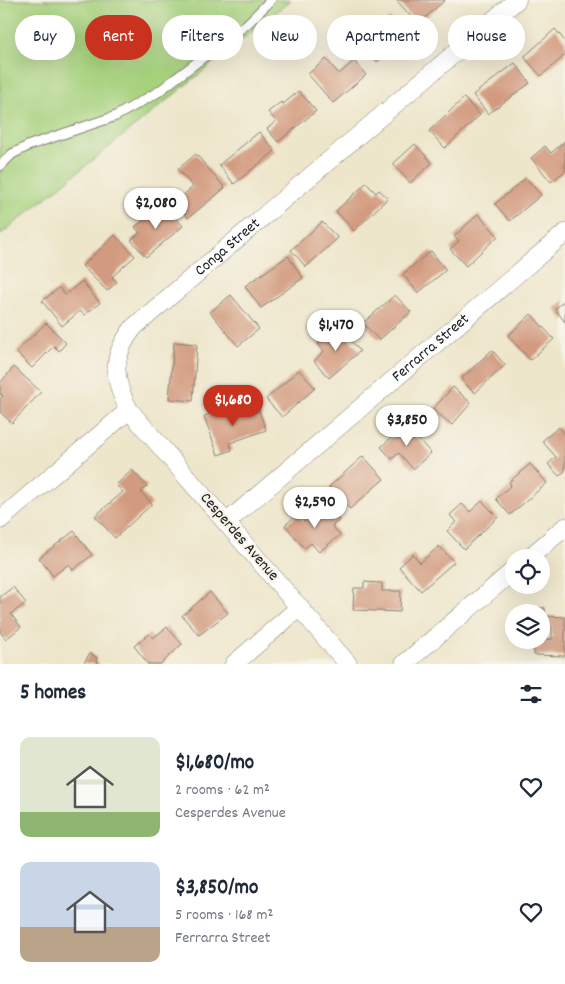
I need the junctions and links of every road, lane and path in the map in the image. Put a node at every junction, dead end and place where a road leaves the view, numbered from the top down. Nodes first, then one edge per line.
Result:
1 (271, 0) edge
2 (517, 0) edge
3 (0, 166) edge
4 (565, 233) edge
5 (129, 410) junction
6 (0, 520) edge
7 (227, 522) junction
8 (562, 535) edge
9 (542, 549) edge
10 (505, 578) edge
11 (300, 607) junction
12 (234, 664) edge
13 (348, 664) edge
14 (404, 664) edge

1 - 3 lane
2 - 5 street, Conga Street
4 - 7 street, Ferrarra Street
5 - 6 street
5 - 7 street, Cesperdes Avenue
7 - 11 street, Cesperdes Avenue
8 - 9 street
10 - 14 street
11 - 12 street
11 - 13 street, Cesperdes Avenue

